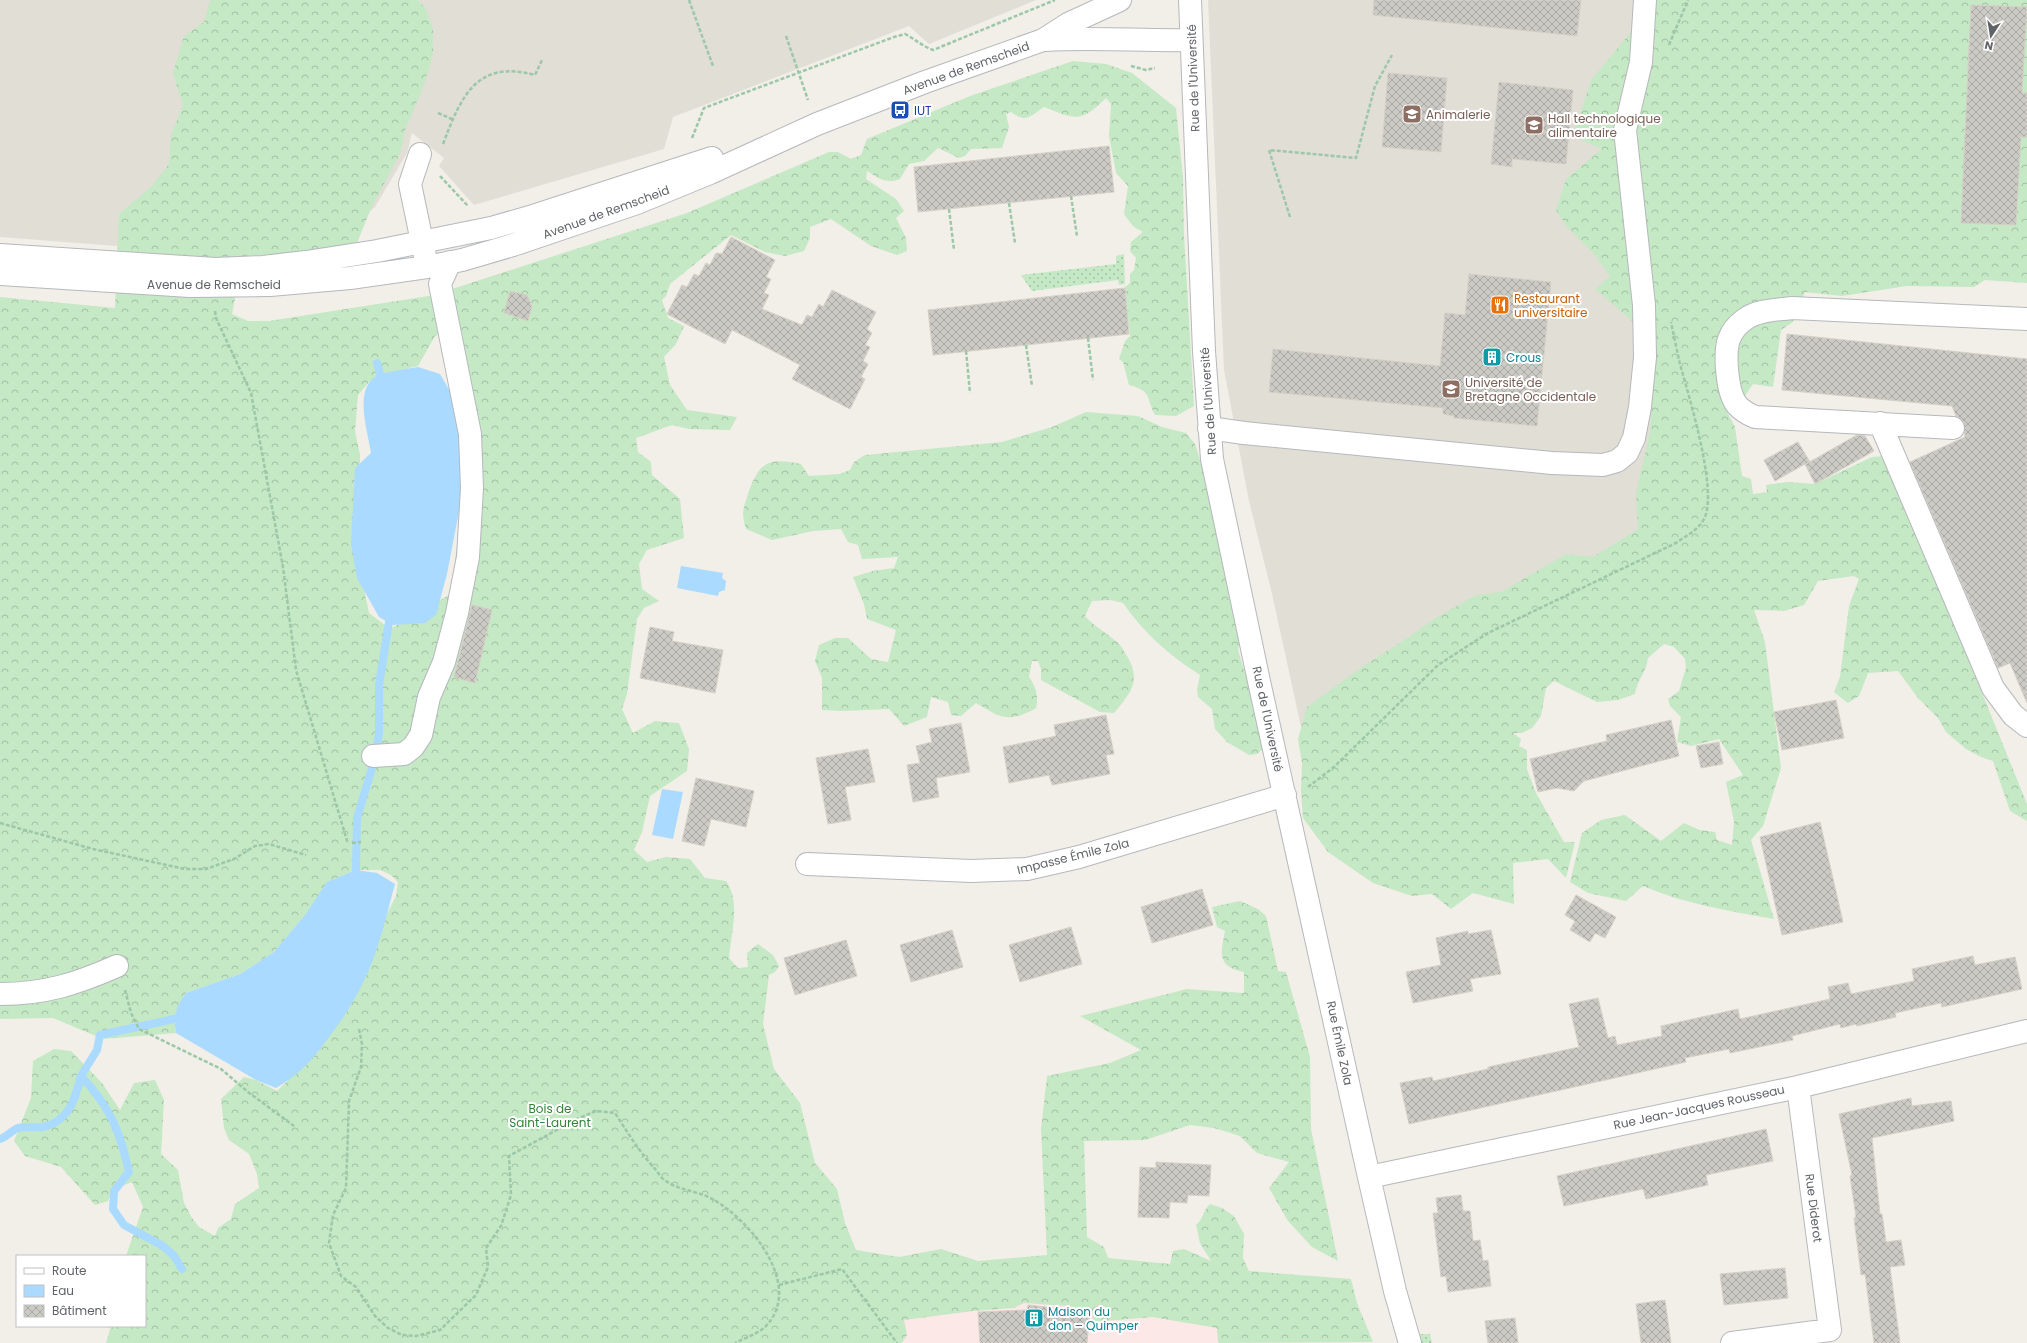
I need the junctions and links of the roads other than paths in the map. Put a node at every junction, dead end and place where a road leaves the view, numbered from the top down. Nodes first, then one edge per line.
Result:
1 (1120, 0) edge
2 (1190, 0) edge
3 (1645, 0) edge
4 (1043, 40) junction
5 (1191, 40) junction
6 (780, 141) junction
7 (420, 154) dead end
8 (422, 242) junction
9 (0, 255) edge
10 (450, 262) junction
11 (427, 267) junction
12 (0, 274) edge
13 (2027, 319) edge
14 (1880, 423) junction
15 (1209, 428) junction
16 (1953, 428) dead end
17 (2027, 726) edge
18 (375, 756) dead end
19 (1285, 795) junction
20 (807, 864) dead end
21 (117, 966) road end
22 (0, 994) edge
23 (2027, 1031) edge
24 (1798, 1087) junction
25 (1369, 1177) junction
26 (1395, 1291) junction
27 (1831, 1336) edge
28 (1396, 1343) edge
29 (1410, 1343) edge
30 (1732, 1343) edge

1 - 4 street, Avenue de Remscheid
2 - 5 street, Rue de l'Université
3 - 15 street
4 - 5 street, Avenue de Remscheid
4 - 6 street, Avenue de Remscheid
5 - 15 street, Rue de l'Université
6 - 8 street, Avenue de Remscheid
6 - 10 street, Avenue de Remscheid
7 - 8 street
8 - 9 street, Avenue de Remscheid
8 - 11 street
10 - 11 street, Avenue de Remscheid
10 - 18 street
11 - 12 street, Avenue de Remscheid
13 - 14 street
14 - 16 street
14 - 17 street
15 - 19 street, Rue de l'Université
19 - 20 street, Impasse Émile Zola
19 - 25 street, Rue Émile Zola
21 - 22 street
23 - 24 street, Rue Jean-Jacques Rousseau
24 - 25 street, Rue Jean-Jacques Rousseau
24 - 27 street, Rue Diderot
25 - 26 street, Rue Émile Zola
26 - 28 street, Rue Émile Zola
26 - 29 street, Rue Émile Zola
27 - 30 street, Rue Diderot

